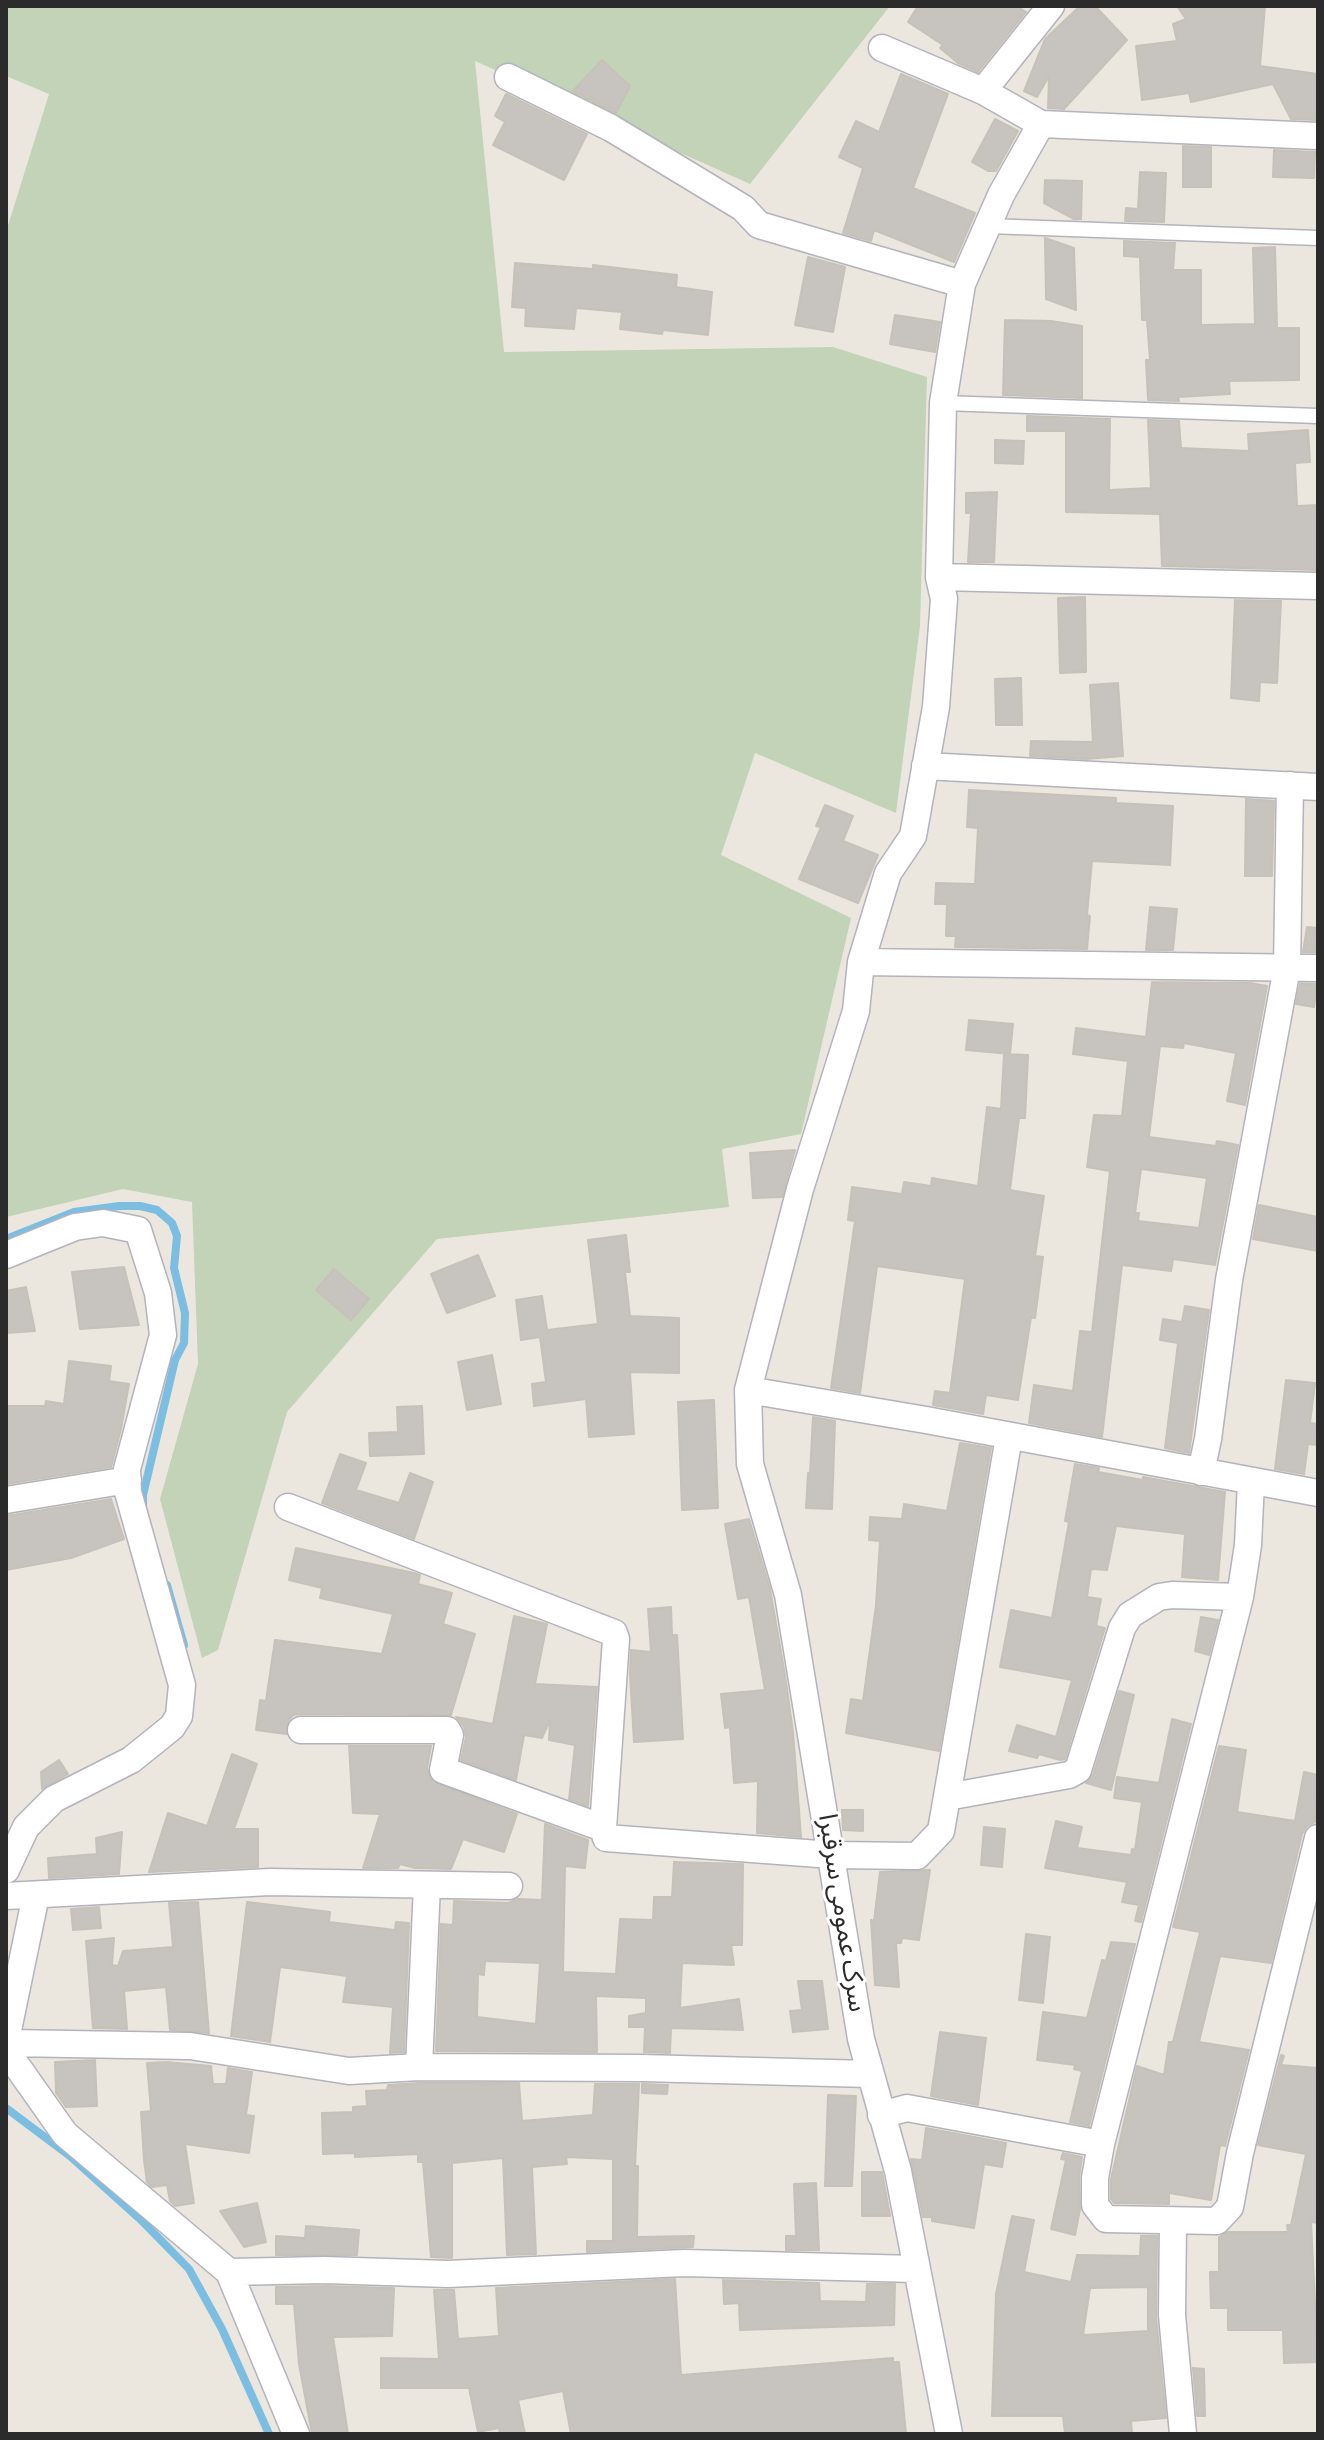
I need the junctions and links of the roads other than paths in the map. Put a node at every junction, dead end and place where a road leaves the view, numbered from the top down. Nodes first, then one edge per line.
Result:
1 (1051, 6) edge
2 (882, 48) dead end
3 (508, 77) dead end
4 (983, 91) junction
5 (1041, 124) junction
6 (1318, 136) edge
7 (988, 226) junction
8 (1318, 238) edge
9 (962, 284) junction
10 (943, 403) junction
11 (1318, 416) edge
12 (939, 577) junction
13 (1318, 586) edge
14 (925, 766) junction
15 (1290, 785) junction
16 (1318, 787) edge
17 (861, 962) junction
18 (1287, 968) junction
19 (1318, 968) edge
20 (6, 1255) edge
21 (748, 1390) junction
22 (1009, 1437) junction
23 (1201, 1472) junction
24 (128, 1480) junction
25 (1251, 1481) junction
26 (1318, 1493) edge
27 (6, 1500) edge
28 (288, 1507) dead end
29 (1240, 1597) junction
30 (301, 1730) dead end
31 (947, 1797) junction
32 (603, 1828) junction
33 (1318, 1838) edge
34 (832, 1855) junction
35 (6, 1870) edge
36 (427, 1885) junction
37 (509, 1886) dead end
38 (36, 1895) junction
39 (6, 1896) edge
40 (8, 2043) edge
41 (419, 2067) junction
42 (869, 2074) junction
43 (881, 2115) junction
44 (1101, 2144) junction
45 (1173, 2222) junction
46 (915, 2269) junction
47 (229, 2272) junction
48 (296, 2434) edge
49 (949, 2434) edge
50 (1183, 2434) edge

1 - 4 street
2 - 4 street
3 - 9 street
4 - 5 street
5 - 6 street
5 - 7 street, سرک عمومی سرقبرا
7 - 8 lane
7 - 9 street, سرک عمومی سرقبرا
9 - 10 street, سرک عمومی سرقبرا
10 - 11 lane
10 - 12 street, سرک عمومی سرقبرا
12 - 13 street
12 - 14 street, سرک عمومی سرقبرا
14 - 15 street
14 - 17 street, سرک عمومی سرقبرا
15 - 16 street
15 - 18 street
17 - 18 street
17 - 21 street, سرک عمومی سرقبرا
18 - 19 street
18 - 23 street
20 - 24 street
21 - 22 street
21 - 34 street, سرک عمومی سرقبرا
22 - 23 street
22 - 31 street
23 - 25 street
24 - 27 street
24 - 35 street
25 - 26 street
25 - 29 street
28 - 32 street
29 - 31 street
29 - 44 street
30 - 32 street
31 - 34 street
32 - 34 street
33 - 45 street
34 - 42 street, سرک عمومی سرقبرا
36 - 37 street
36 - 38 street
36 - 41 street
38 - 39 street
38 - 40 street
40 - 41 street
40 - 47 street
41 - 42 street
42 - 43 street, سرک عمومی سرقبرا
43 - 44 street
43 - 46 street, سرک عمومی سرقبرا
44 - 45 street
45 - 50 street
46 - 47 street
46 - 49 street, سرک عمومی سرقبرا
47 - 48 street

